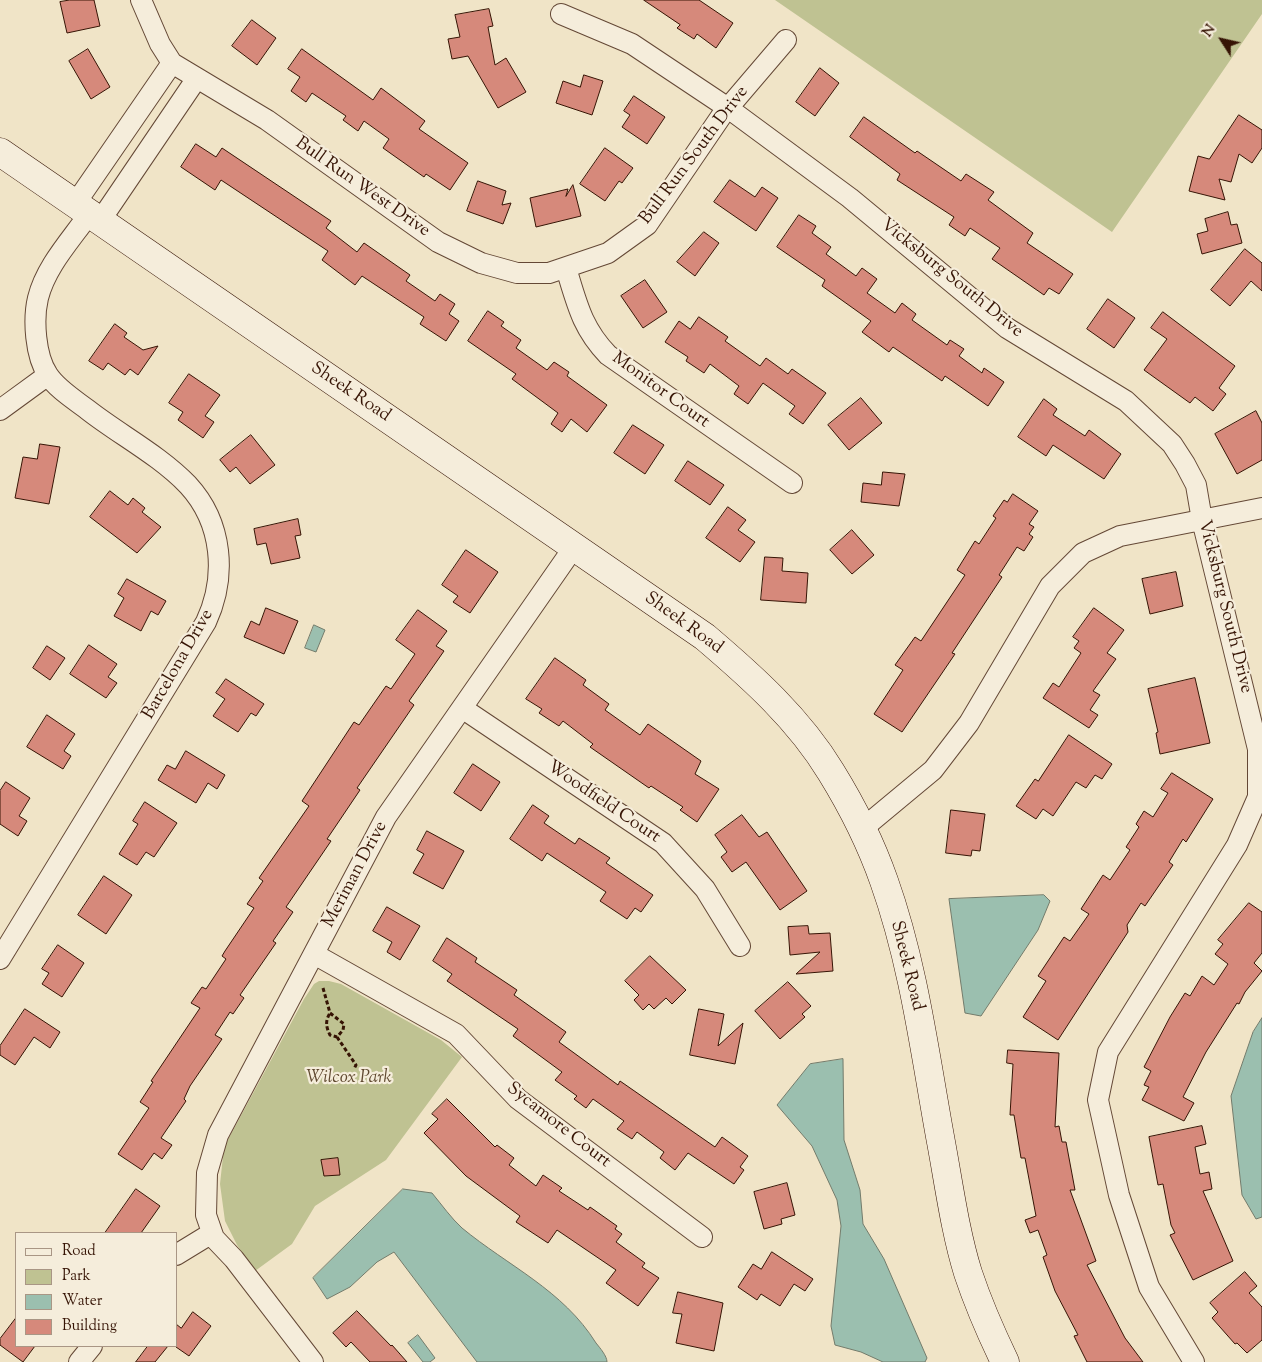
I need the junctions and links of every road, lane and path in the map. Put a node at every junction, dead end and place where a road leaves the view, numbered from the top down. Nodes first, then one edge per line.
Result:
1 (141, 0) edge
2 (561, 14) dead end
3 (786, 40) dead end
4 (172, 63) junction
5 (197, 78) junction
6 (728, 108) junction
7 (0, 152) edge
8 (88, 213) junction
9 (566, 268) junction
10 (48, 375) junction
11 (0, 410) edge
12 (792, 484) dead end
13 (1262, 508) edge
14 (1202, 520) junction
15 (574, 547) junction
16 (462, 708) junction
17 (1257, 813) edge
18 (862, 829) junction
19 (740, 946) dead end
20 (314, 954) junction
21 (0, 959) edge
22 (323, 988) dead end
23 (330, 1013) junction
24 (337, 1037) junction
25 (354, 1069) dead end
26 (213, 1236) junction
27 (702, 1237) dead end
28 (178, 1253) edge
29 (91, 1347) edge
30 (79, 1362) edge
31 (313, 1362) edge
32 (1005, 1362) edge
33 (1194, 1362) edge

1 - 4 street
2 - 6 street, Vicksburg South Drive
3 - 6 street, Bull Run South Drive
4 - 5 street, Bull Run West Drive
4 - 8 street
5 - 8 street
5 - 9 street, Bull Run West Drive
6 - 9 street, Bull Run South Drive
6 - 14 street, Vicksburg South Drive
7 - 8 street, Sheek Road
8 - 10 street, Barcelona Drive
8 - 15 street, Sheek Road
9 - 12 street, Monitor Court
10 - 11 street
10 - 21 street, Barcelona Drive
13 - 14 street
14 - 17 street, Vicksburg South Drive
14 - 18 street
15 - 16 street, Meriman Drive
15 - 18 street, Sheek Road
16 - 19 street, Woodfield Court
16 - 20 street, Meriman Drive
17 - 33 street, Vicksburg South Drive
18 - 32 street, Sheek Road
20 - 26 street, Meriman Drive
20 - 27 street, Sycamore Court
22 - 23 path
23 - 24 path
23 - 24 path
24 - 25 path
26 - 28 street
26 - 31 street
29 - 30 street

